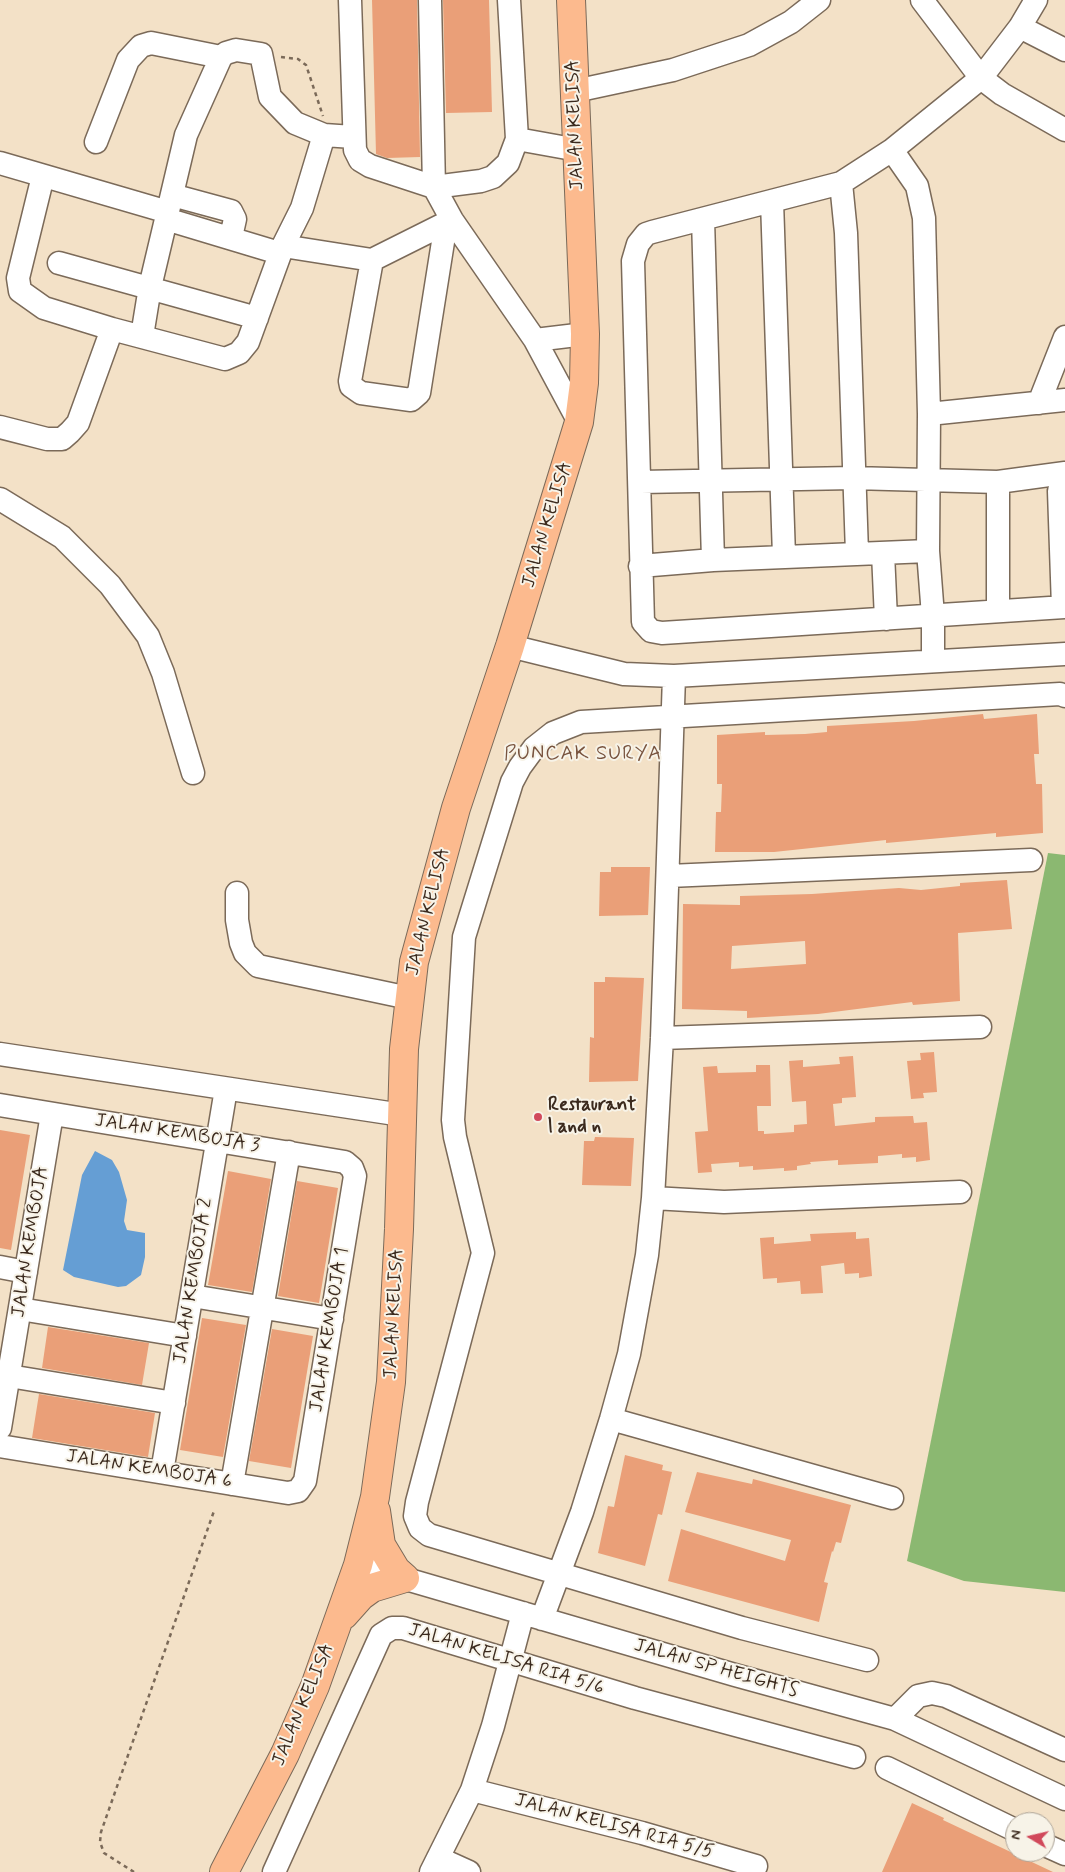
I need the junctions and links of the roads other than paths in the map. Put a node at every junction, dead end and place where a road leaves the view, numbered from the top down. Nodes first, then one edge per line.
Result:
1 (350, 0) edge
2 (430, 0) edge
3 (509, 0) edge
4 (571, 0) edge
5 (819, 0) edge
6 (922, 0) edge
7 (1036, 0) edge
8 (1020, 27) junction
9 (1065, 50) edge
10 (221, 57) junction
11 (981, 78) junction
12 (575, 91) junction
13 (1065, 130) edge
14 (324, 135) junction
15 (353, 138) junction
16 (517, 139) junction
17 (96, 142) dead end
18 (578, 150) junction
19 (892, 150) junction
20 (0, 163) edge
21 (43, 176) junction
22 (841, 183) junction
23 (434, 186) junction
24 (772, 201) junction
25 (168, 209) junction
26 (703, 219) junction
27 (449, 221) junction
28 (281, 250) junction
29 (372, 260) junction
30 (59, 263) dead end
31 (150, 287) junction
32 (257, 318) junction
33 (112, 329) junction
34 (585, 334) junction
35 (142, 336) junction
36 (1065, 337) edge
37 (535, 340) junction
38 (1065, 400) edge
39 (1039, 403) junction
40 (929, 414) junction
41 (579, 422) junction
42 (0, 427) edge
43 (782, 478) junction
44 (853, 478) junction
45 (929, 480) junction
46 (712, 481) junction
47 (640, 482) junction
48 (998, 482) junction
49 (1062, 482) edge
50 (0, 499) edge
51 (928, 552) junction
52 (857, 553) junction
53 (883, 553) junction
54 (784, 556) junction
55 (713, 560) junction
56 (640, 566) junction
57 (1064, 607) edge
58 (998, 611) junction
59 (933, 616) junction
60 (886, 619) junction
61 (510, 646) junction
62 (1065, 654) edge
63 (933, 661) junction
64 (674, 676) junction
65 (1065, 696) edge
66 (674, 718) junction
67 (193, 773) dead end
68 (1031, 860) dead end
69 (669, 876) junction
70 (237, 893) dead end
71 (408, 998) junction
72 (980, 1027) dead end
73 (662, 1038) junction
74 (0, 1054) edge
75 (226, 1089) junction
76 (0, 1105) edge
77 (52, 1114) junction
78 (402, 1115) junction
79 (217, 1141) junction
80 (289, 1152) junction
81 (352, 1168) joint
82 (960, 1192) dead end
83 (653, 1198) junction
84 (0, 1267) edge
85 (26, 1272) junction
86 (192, 1296) junction
87 (262, 1308) junction
88 (20, 1309) junction
89 (332, 1319) junction
90 (185, 1336) junction
91 (9, 1376) junction
92 (174, 1403) junction
93 (611, 1419) junction
94 (0, 1428) edge
95 (0, 1446) edge
96 (162, 1472) junction
97 (232, 1484) junction
98 (298, 1491) joint
99 (375, 1496) junction
100 (892, 1498) dead end
101 (358, 1565) junction
102 (558, 1572) junction
103 (405, 1578) junction
104 (532, 1616) junction
105 (341, 1618) junction
106 (512, 1660) junction
107 (867, 1660) dead end
108 (895, 1719) junction
109 (1065, 1750) edge
110 (854, 1757) dead end
111 (887, 1768) dead end
112 (472, 1790) junction
113 (1065, 1799) edge
114 (1005, 1825) edge
115 (435, 1865) edge
116 (756, 1866) dead end
117 (224, 1872) edge
118 (274, 1872) edge
119 (469, 1872) edge

1 - 15 street
2 - 23 street
3 - 16 street
4 - 12 main road, JALAN KELISA
5 - 12 street
6 - 11 street
7 - 8 street
8 - 9 street
8 - 11 street
10 - 14 street
10 - 17 street
10 - 25 street
11 - 13 street
11 - 19 street
12 - 18 main road, JALAN KELISA
14 - 15 street
14 - 28 street
15 - 23 street
16 - 18 street
16 - 23 street
18 - 34 main road, JALAN KELISA
19 - 22 street
19 - 40 street
20 - 21 street
21 - 25 street
21 - 33 street
22 - 24 street
22 - 44 street
23 - 27 street
24 - 26 street
24 - 43 street
25 - 28 street
25 - 31 street
26 - 46 street
26 - 47 street
27 - 29 street
27 - 29 street
27 - 37 street
28 - 29 street
28 - 32 street
30 - 31 street
31 - 32 street
31 - 35 street
32 - 35 street
33 - 35 street
33 - 42 street
34 - 37 street
34 - 41 main road, JALAN KELISA
36 - 39 street
37 - 41 street
38 - 39 street
39 - 40 street
40 - 45 street
41 - 61 main road, JALAN KELISA
43 - 44 street
43 - 46 street
43 - 54 street
44 - 45 street
44 - 52 street
45 - 48 street
45 - 51 street
46 - 47 street
46 - 55 street
47 - 56 street
48 - 49 street
48 - 58 street
49 - 57 street
50 - 67 street
51 - 53 street
51 - 59 street
52 - 53 street
52 - 54 street
53 - 60 street
54 - 55 street
55 - 56 street
56 - 60 street
57 - 58 street
58 - 59 street
59 - 60 street
59 - 63 street
61 - 64 street
61 - 71 main road, JALAN KELISA
62 - 63 street
63 - 64 street
64 - 66 street
65 - 66 street
66 - 69 street
66 - 102 street
68 - 69 street
69 - 73 street
70 - 71 street
71 - 78 main road, JALAN KELISA
72 - 73 street
73 - 83 street
74 - 75 street
75 - 78 street
75 - 79 street, JALAN KEMBOJA 2
76 - 77 street, JALAN KEMBOJA 3
77 - 79 street, JALAN KEMBOJA 3
77 - 85 street, JALAN KEMBOJA
78 - 99 main road, JALAN KELISA
79 - 80 street, JALAN KEMBOJA 3
79 - 86 street, JALAN KEMBOJA 2
80 - 81 street, JALAN KEMBOJA 3
80 - 87 street
81 - 89 street, JALAN KEMBOJA 1
82 - 83 street
83 - 93 street
84 - 85 street
85 - 88 street, JALAN KEMBOJA
86 - 87 street
86 - 90 street, JALAN KEMBOJA 2
87 - 89 street
87 - 97 street
88 - 90 street
88 - 91 street, JALAN KEMBOJA
89 - 98 street, JALAN KEMBOJA 1
90 - 92 street, JALAN KEMBOJA 2
91 - 92 street
91 - 94 street, JALAN KEMBOJA
92 - 96 street, JALAN KEMBOJA 2
93 - 100 street
93 - 102 street
95 - 96 street, JALAN KEMBOJA 6
96 - 97 street, JALAN KEMBOJA 6
97 - 98 street, JALAN KEMBOJA 6
99 - 101 main road, JALAN KELISA
99 - 103 main road
101 - 103 street, JALAN SP HEIGHTS
101 - 105 main road, JALAN KELISA
102 - 104 street
102 - 107 street
103 - 104 street, JALAN SP HEIGHTS
103 - 105 main road
104 - 106 street
104 - 108 street, JALAN SP HEIGHTS
105 - 117 main road, JALAN KELISA
106 - 110 street, JALAN KELISA RIA 5/6
106 - 112 street
106 - 118 street, JALAN KELISA RIA 5/6
108 - 109 street
108 - 113 street, JALAN SP HEIGHTS
111 - 114 street
112 - 115 street
112 - 116 street, JALAN KELISA RIA 5/5
115 - 119 street

